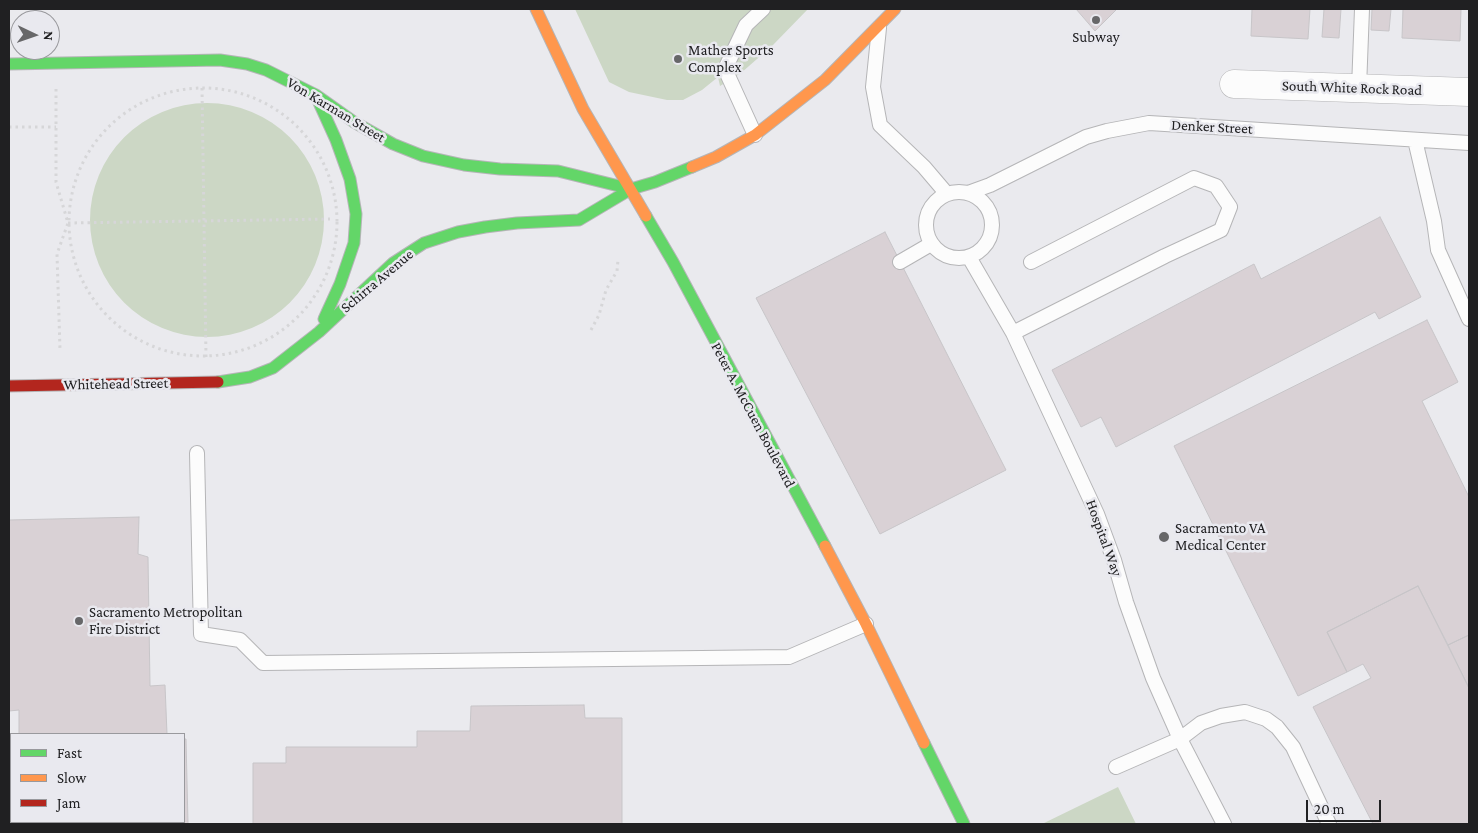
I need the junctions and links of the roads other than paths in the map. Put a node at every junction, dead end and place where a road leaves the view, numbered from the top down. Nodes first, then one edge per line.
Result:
1 (536, 9) edge
2 (763, 9) edge
3 (895, 9) edge
4 (1362, 9) edge
5 (879, 25) junction
6 (9, 64) edge
7 (1234, 84) dead end
8 (1359, 88) junction
9 (1469, 92) edge
10 (316, 95) junction
11 (755, 135) junction
12 (1415, 140) junction
13 (1469, 143) edge
14 (631, 188) junction
15 (968, 193) junction
16 (947, 194) junction
17 (931, 244) junction
18 (969, 257) junction
19 (900, 262) dead end
20 (1031, 262) dead end
21 (1469, 318) edge
22 (319, 332) junction
23 (1013, 333) junction
24 (222, 382) joint
25 (9, 386) edge
26 (197, 453) dead end
27 (866, 624) junction
28 (1180, 739) junction
29 (1116, 767) dead end
30 (964, 824) edge
31 (1224, 824) edge
32 (1329, 824) edge

1 - 14 street, Peter A. McCuen Boulevard
2 - 11 lane
3 - 5 street
4 - 8 lane
5 - 11 street
5 - 16 lane
6 - 10 street, Von Karman Street
7 - 8 street, South White Rock Road
8 - 9 street, South White Rock Road
10 - 14 street, Von Karman Street
10 - 22 street
11 - 14 street
12 - 13 lane, Denker Street
12 - 15 lane, Denker Street
12 - 21 lane
14 - 22 street, Schirra Avenue
14 - 27 street, Peter A. McCuen Boulevard
15 - 16 lane
15 - 18 lane
16 - 17 lane
17 - 18 lane
17 - 19 lane
18 - 23 lane, Hospital Way
20 - 23 lane
22 - 24 street, Schirra Avenue
23 - 28 lane, Hospital Way
24 - 25 street, Whitehead Street
26 - 27 lane
27 - 30 street, Peter A. McCuen Boulevard
28 - 29 lane
28 - 31 lane, Hospital Way
28 - 32 lane

